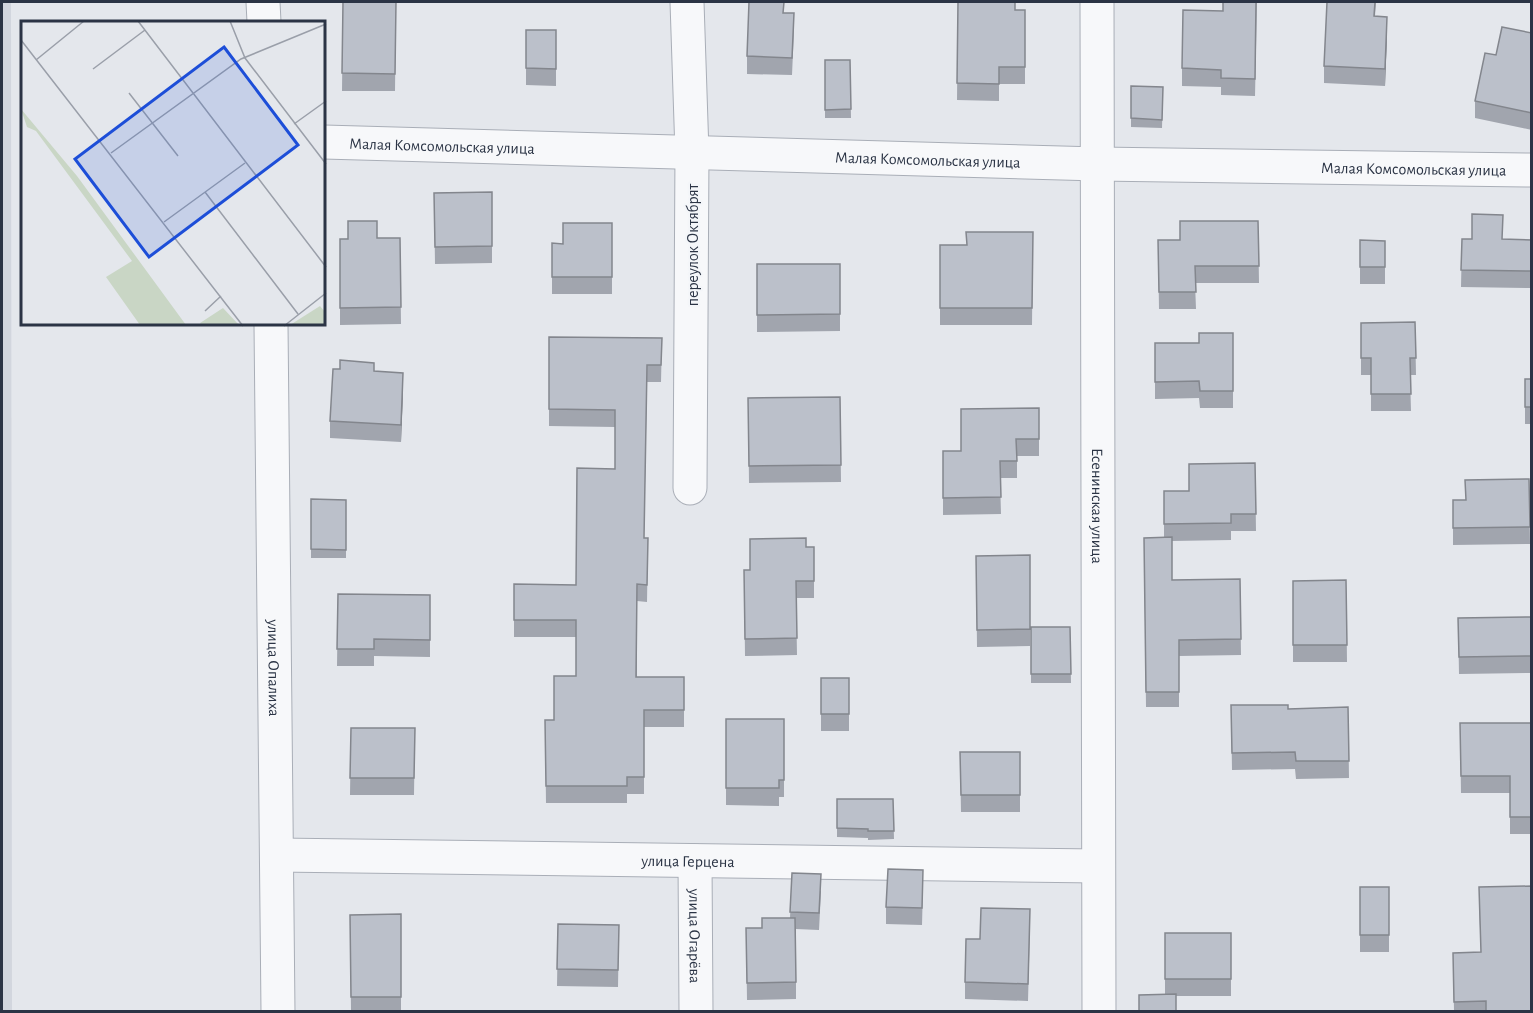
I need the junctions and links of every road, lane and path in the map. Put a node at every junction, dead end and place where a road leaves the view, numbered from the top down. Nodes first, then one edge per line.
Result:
1 (263, 2) edge
2 (687, 2) edge
3 (1097, 2) edge
4 (264, 21) edge
5 (326, 141) edge
6 (692, 153) junction
7 (1098, 164) junction
8 (1532, 170) edge
9 (271, 326) edge
10 (690, 488) dead end
11 (277, 855) junction
12 (695, 861) junction
13 (1098, 866) junction
14 (278, 1011) edge
15 (696, 1011) edge
16 (1100, 1011) edge

1 - 4 street
2 - 6 street, переулок Октябрят
3 - 7 street, Есенинская улица
5 - 6 street, Малая Комсомольская улица
6 - 7 street, Малая Комсомольская улица
6 - 10 street, переулок Октябрят
7 - 8 street, Малая Комсомольская улица
7 - 13 street, Есенинская улица
9 - 11 street, улица Опалиха
11 - 12 street, улица Герцена
11 - 14 street, улица Опалиха
12 - 13 street, улица Герцена
12 - 15 street, улица Огарёва
13 - 16 street, Есенинская улица

